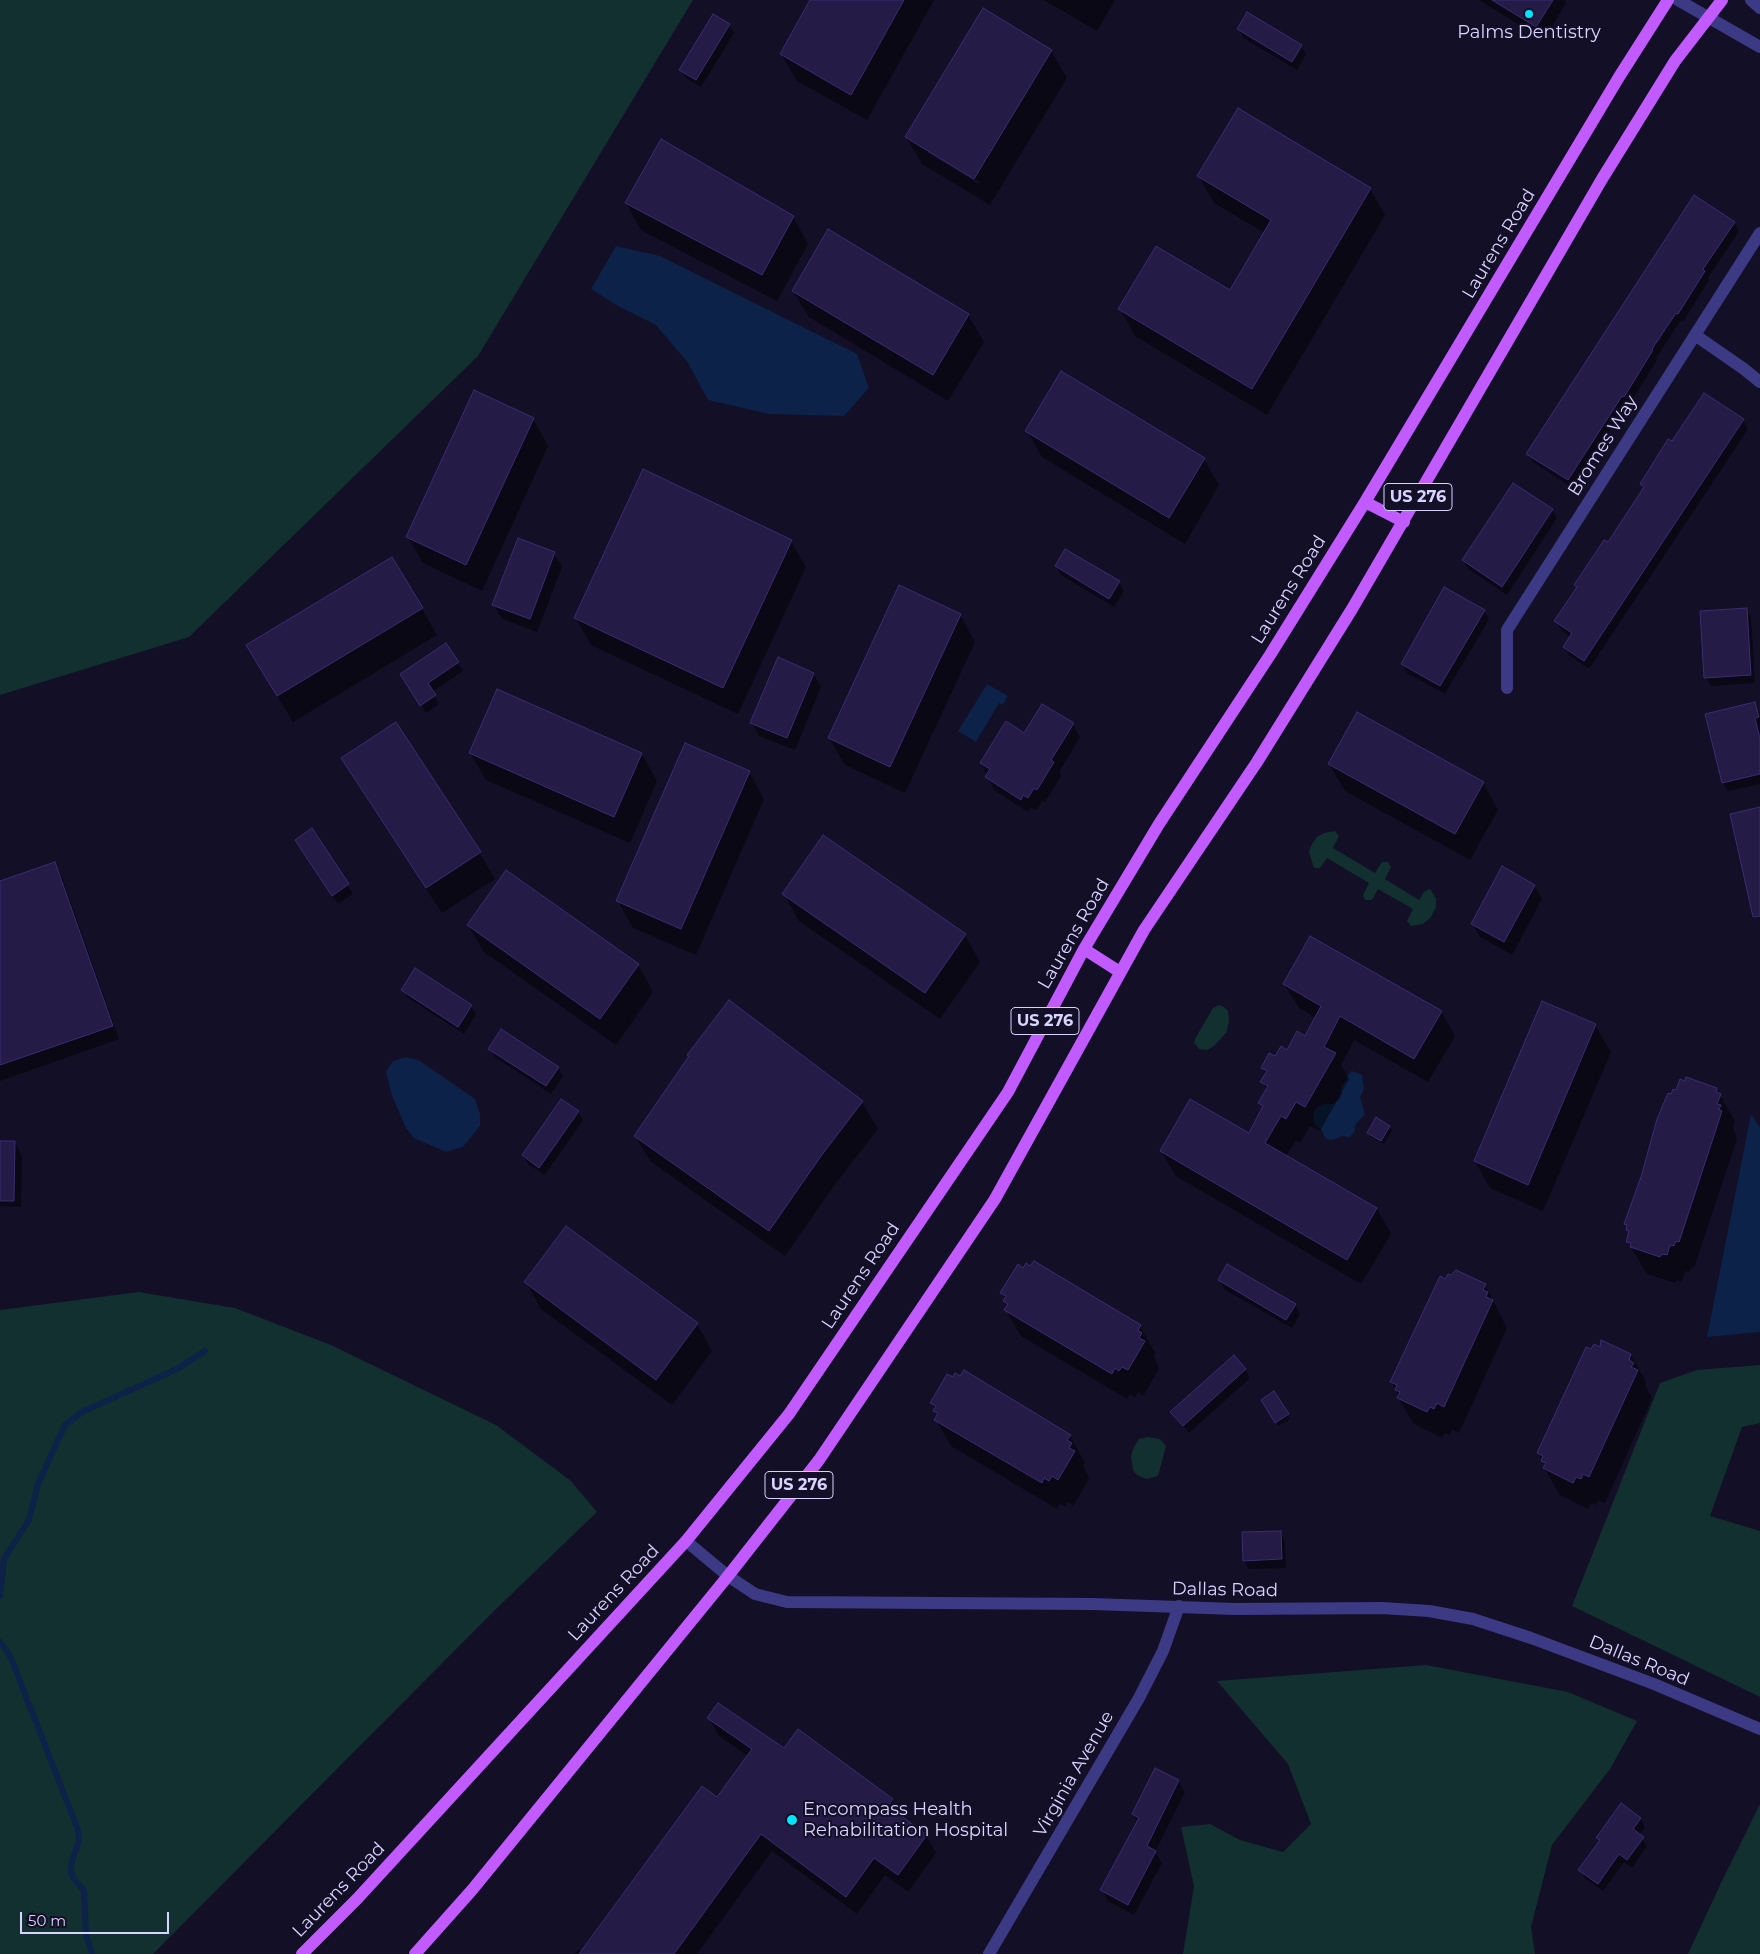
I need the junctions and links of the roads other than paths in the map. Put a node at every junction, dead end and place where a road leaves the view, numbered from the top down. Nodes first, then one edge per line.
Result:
1 (1668, 0) edge
2 (1678, 0) edge
3 (1722, 0) edge
4 (1751, 0) edge
5 (1760, 8) edge
6 (1708, 18) junction
7 (1760, 47) edge
8 (1760, 233) edge
9 (1695, 334) junction
10 (1760, 382) edge
11 (1365, 502) junction
12 (1404, 522) junction
13 (1508, 688) dead end
14 (1084, 949) junction
15 (1120, 972) junction
16 (686, 1541) junction
17 (728, 1576) junction
18 (1179, 1606) junction
19 (1760, 1729) edge
20 (302, 1954) edge
21 (416, 1954) edge
22 (988, 1954) edge

1 - 11 main road, Laurens Road / US 276
2 - 6 street
3 - 6 main road, US 276
4 - 5 street
6 - 7 street
6 - 12 main road, US 276
8 - 9 street, Bromes Way
9 - 10 street
9 - 13 street, Bromes Way
11 - 12 main road
11 - 14 main road, Laurens Road / US 276
12 - 15 main road, US 276
14 - 15 main road
14 - 16 main road, Laurens Road / US 276
15 - 17 main road, US 276
16 - 17 street, Dallas Road
16 - 20 main road, Laurens Road / US 276
17 - 18 street, Dallas Road
17 - 21 main road, US 276
18 - 19 street, Dallas Road
18 - 22 street, Virginia Avenue

